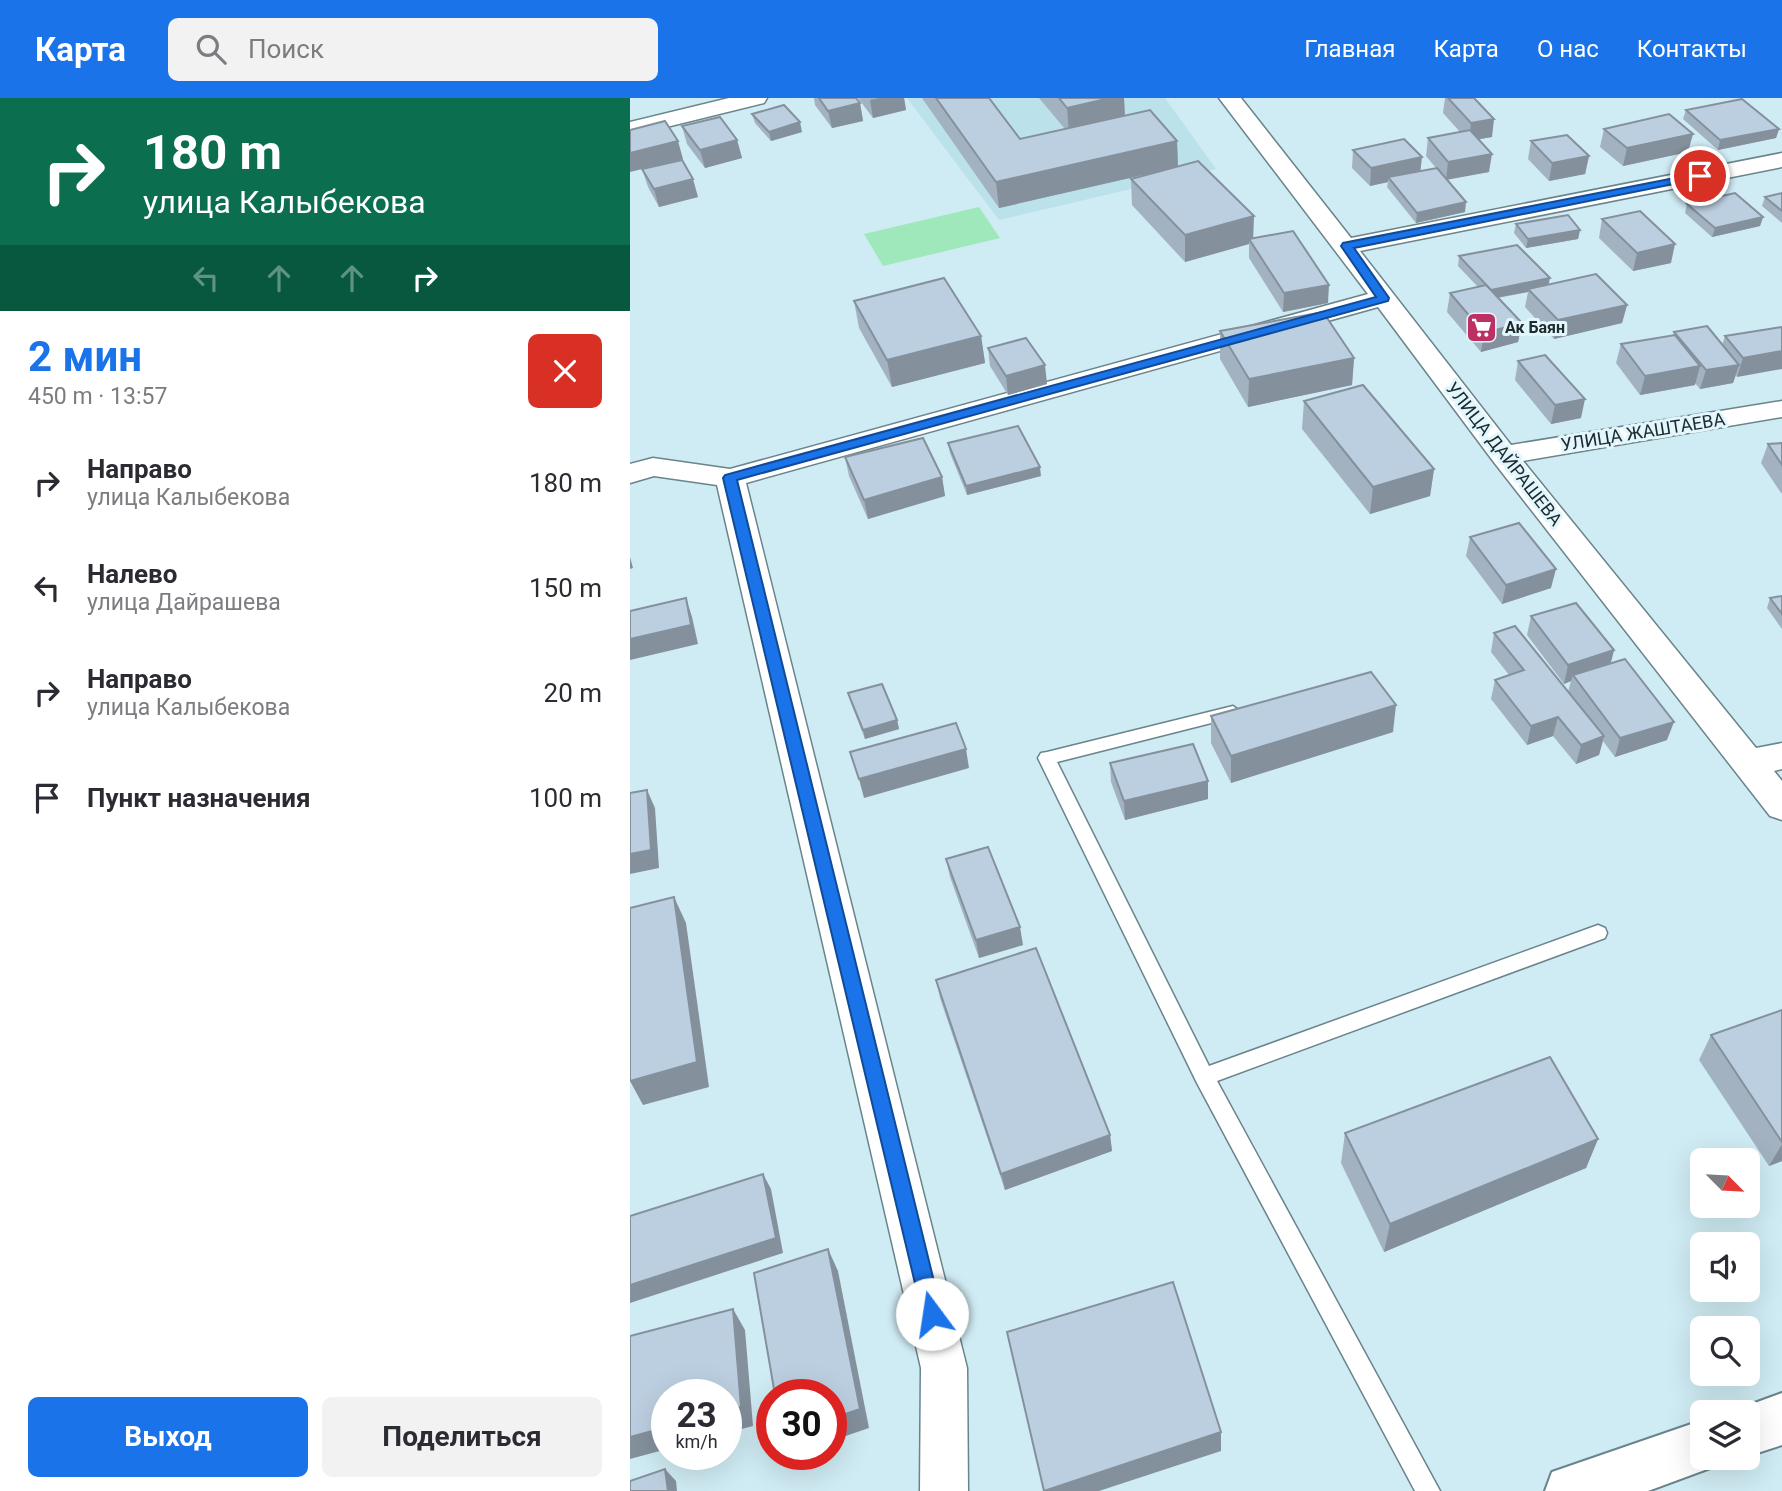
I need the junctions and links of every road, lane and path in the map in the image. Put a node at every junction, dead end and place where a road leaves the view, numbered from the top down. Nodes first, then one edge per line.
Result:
1 (756, 98) edge
2 (1230, 98) edge
3 (630, 129) edge
4 (1782, 160) edge
5 (1347, 246) junction
6 (1383, 298) junction
7 (1782, 409) edge
8 (1503, 455) junction
9 (630, 474) edge
10 (730, 478) junction
11 (1256, 706) edge
12 (1782, 756) edge
13 (1748, 763) junction
14 (1782, 806) edge
15 (1598, 933) dead end
16 (1205, 1077) junction
17 (1782, 1419) edge
18 (1760, 1426) edge
19 (1690, 1450) edge
20 (944, 1491) edge
21 (1428, 1491) edge
22 (1571, 1491) edge

1 - 3 street
2 - 5 street, УЛИЦА ДАЙРАШЕВА
4 - 5 street
5 - 6 street, УЛИЦА ДАЙРАШЕВА
6 - 8 street, УЛИЦА ДАЙРАШЕВА
6 - 10 street
7 - 8 street, УЛИЦА ЖАШТАЕВА
8 - 13 street, УЛИЦА ДАЙРАШЕВА
9 - 10 street
10 - 20 street
11 - 16 lane
12 - 13 street
13 - 14 street, УЛИЦА ДАЙРАШЕВА
15 - 16 lane
16 - 21 lane
17 - 18 main road
19 - 22 main road

